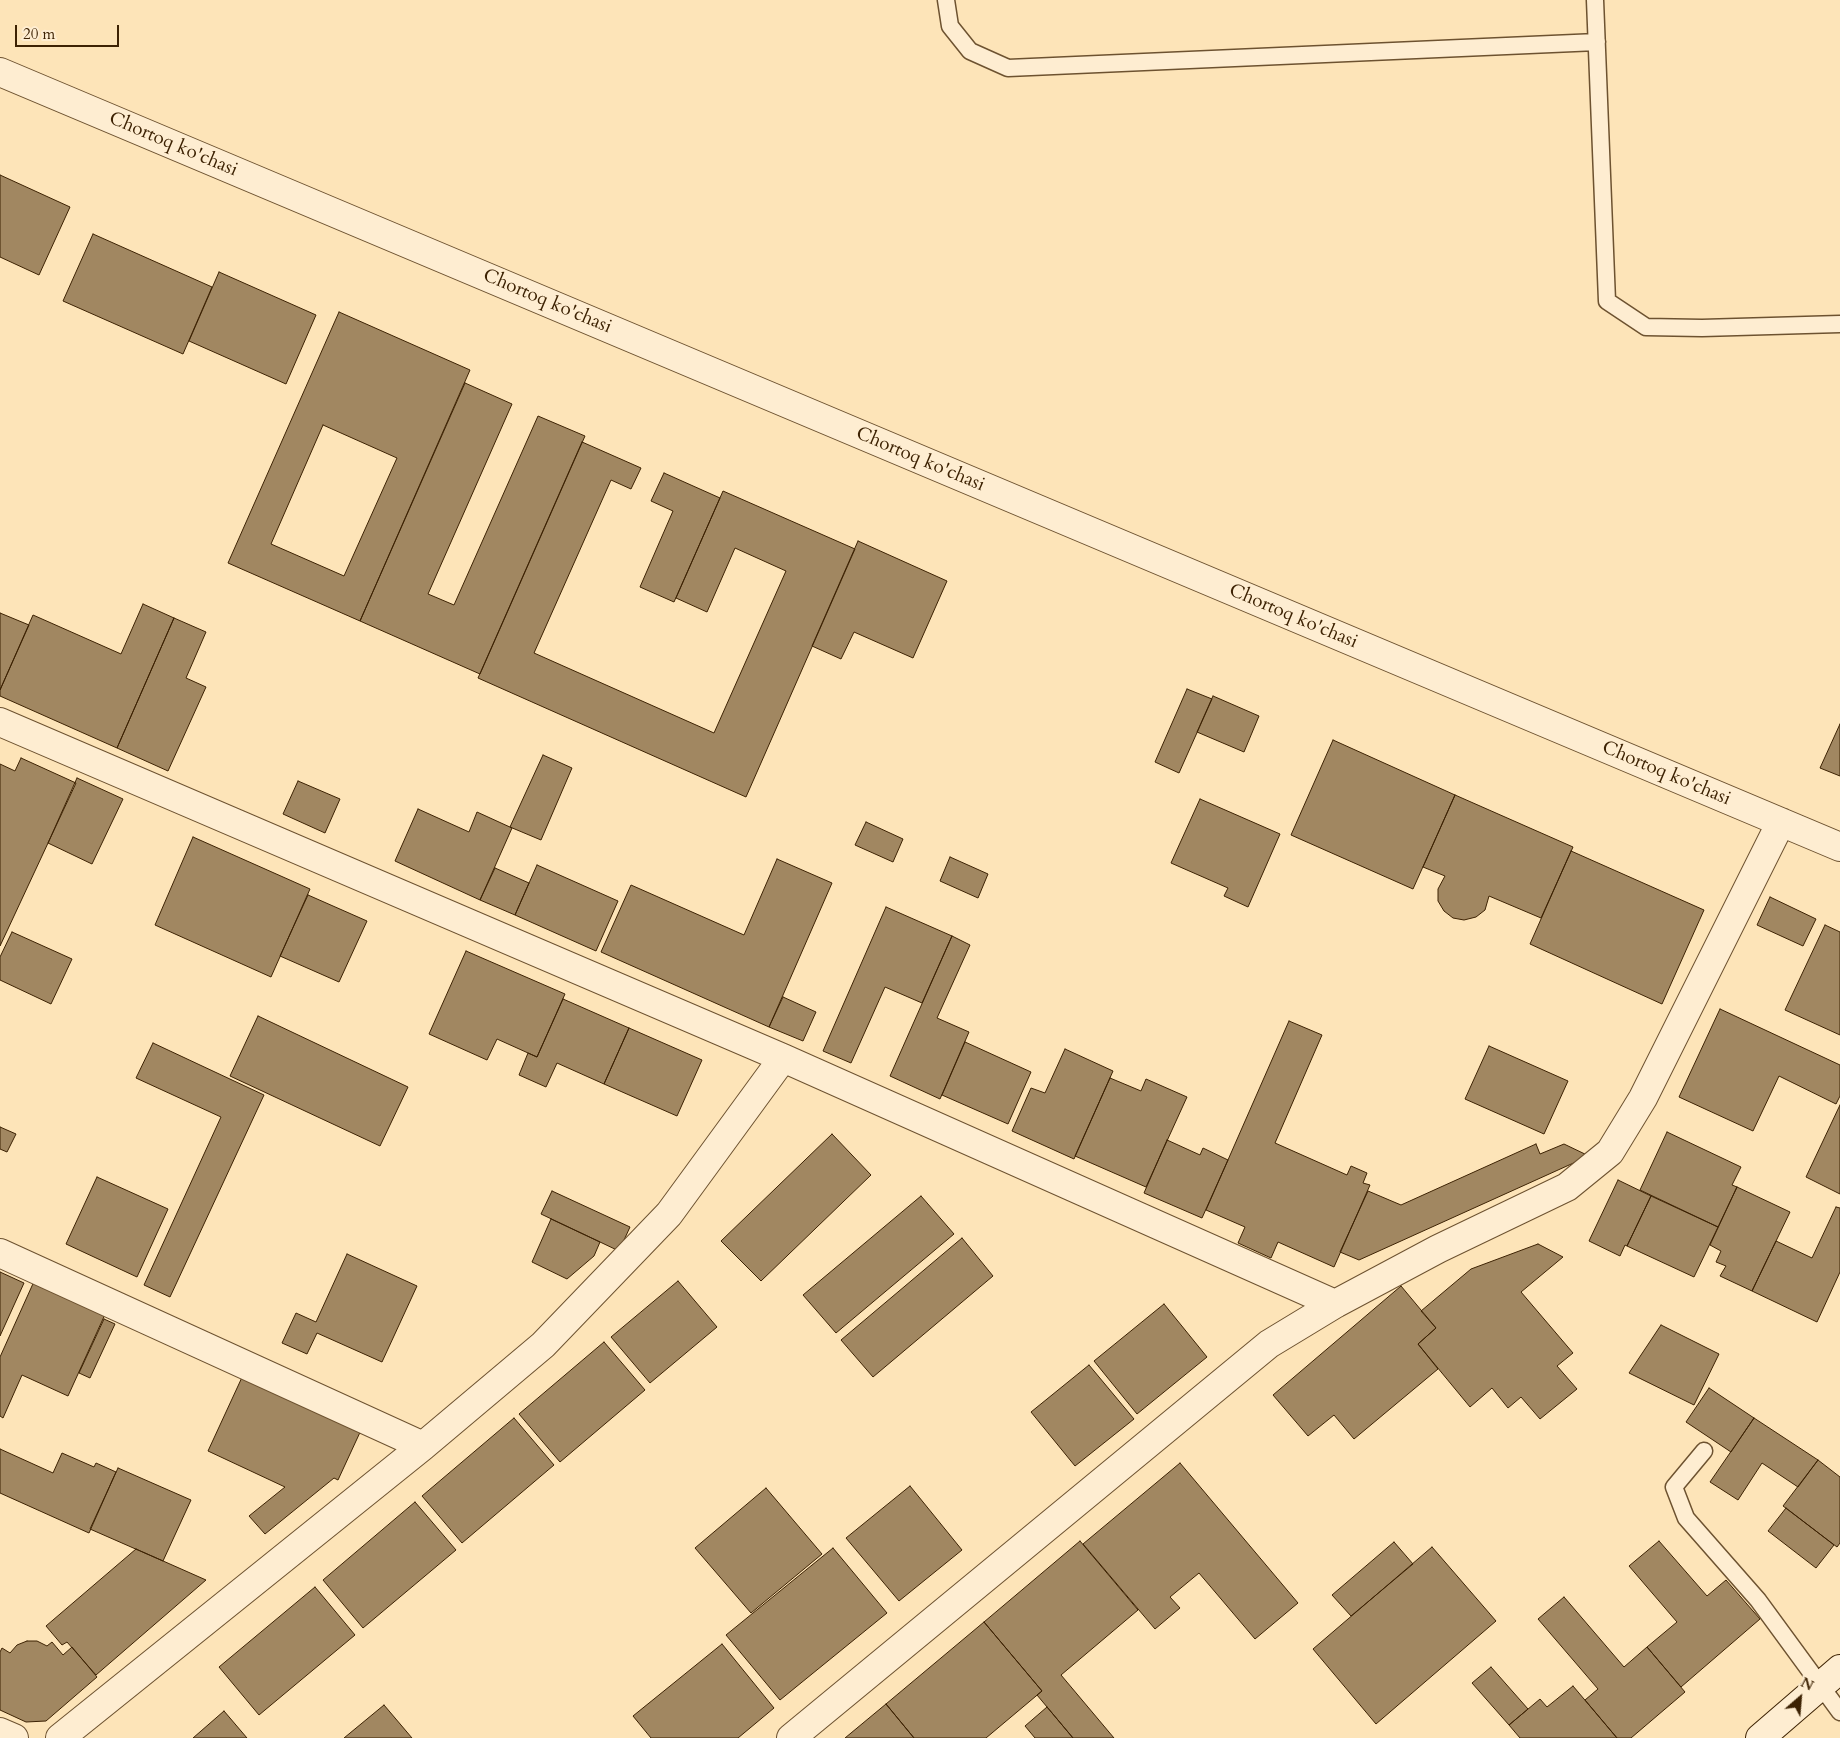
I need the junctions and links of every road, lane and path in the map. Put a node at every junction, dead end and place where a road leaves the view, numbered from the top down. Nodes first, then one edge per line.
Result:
1 (946, 0) edge
2 (1595, 0) edge
3 (1597, 42) junction
4 (0, 72) edge
5 (1840, 324) edge
6 (0, 722) edge
7 (1781, 822) junction
8 (1840, 847) edge
9 (783, 1058) junction
10 (0, 1252) edge
11 (1334, 1304) junction
12 (423, 1446) junction
13 (1704, 1451) dead end
14 (1831, 1677) edge
15 (1840, 1712) edge
16 (0, 1732) edge
17 (14, 1738) edge
18 (60, 1738) edge
19 (791, 1738) edge
20 (1760, 1738) edge

1 - 3 lane
2 - 3 lane
3 - 5 lane
4 - 7 street, Chortoq ko'chasi
6 - 9 street
7 - 8 street, Chortoq ko'chasi
7 - 11 street
9 - 11 street
9 - 12 street
10 - 12 street
11 - 19 street
12 - 18 street
13 - 14 lane
14 - 15 lane
14 - 20 street
16 - 17 street

